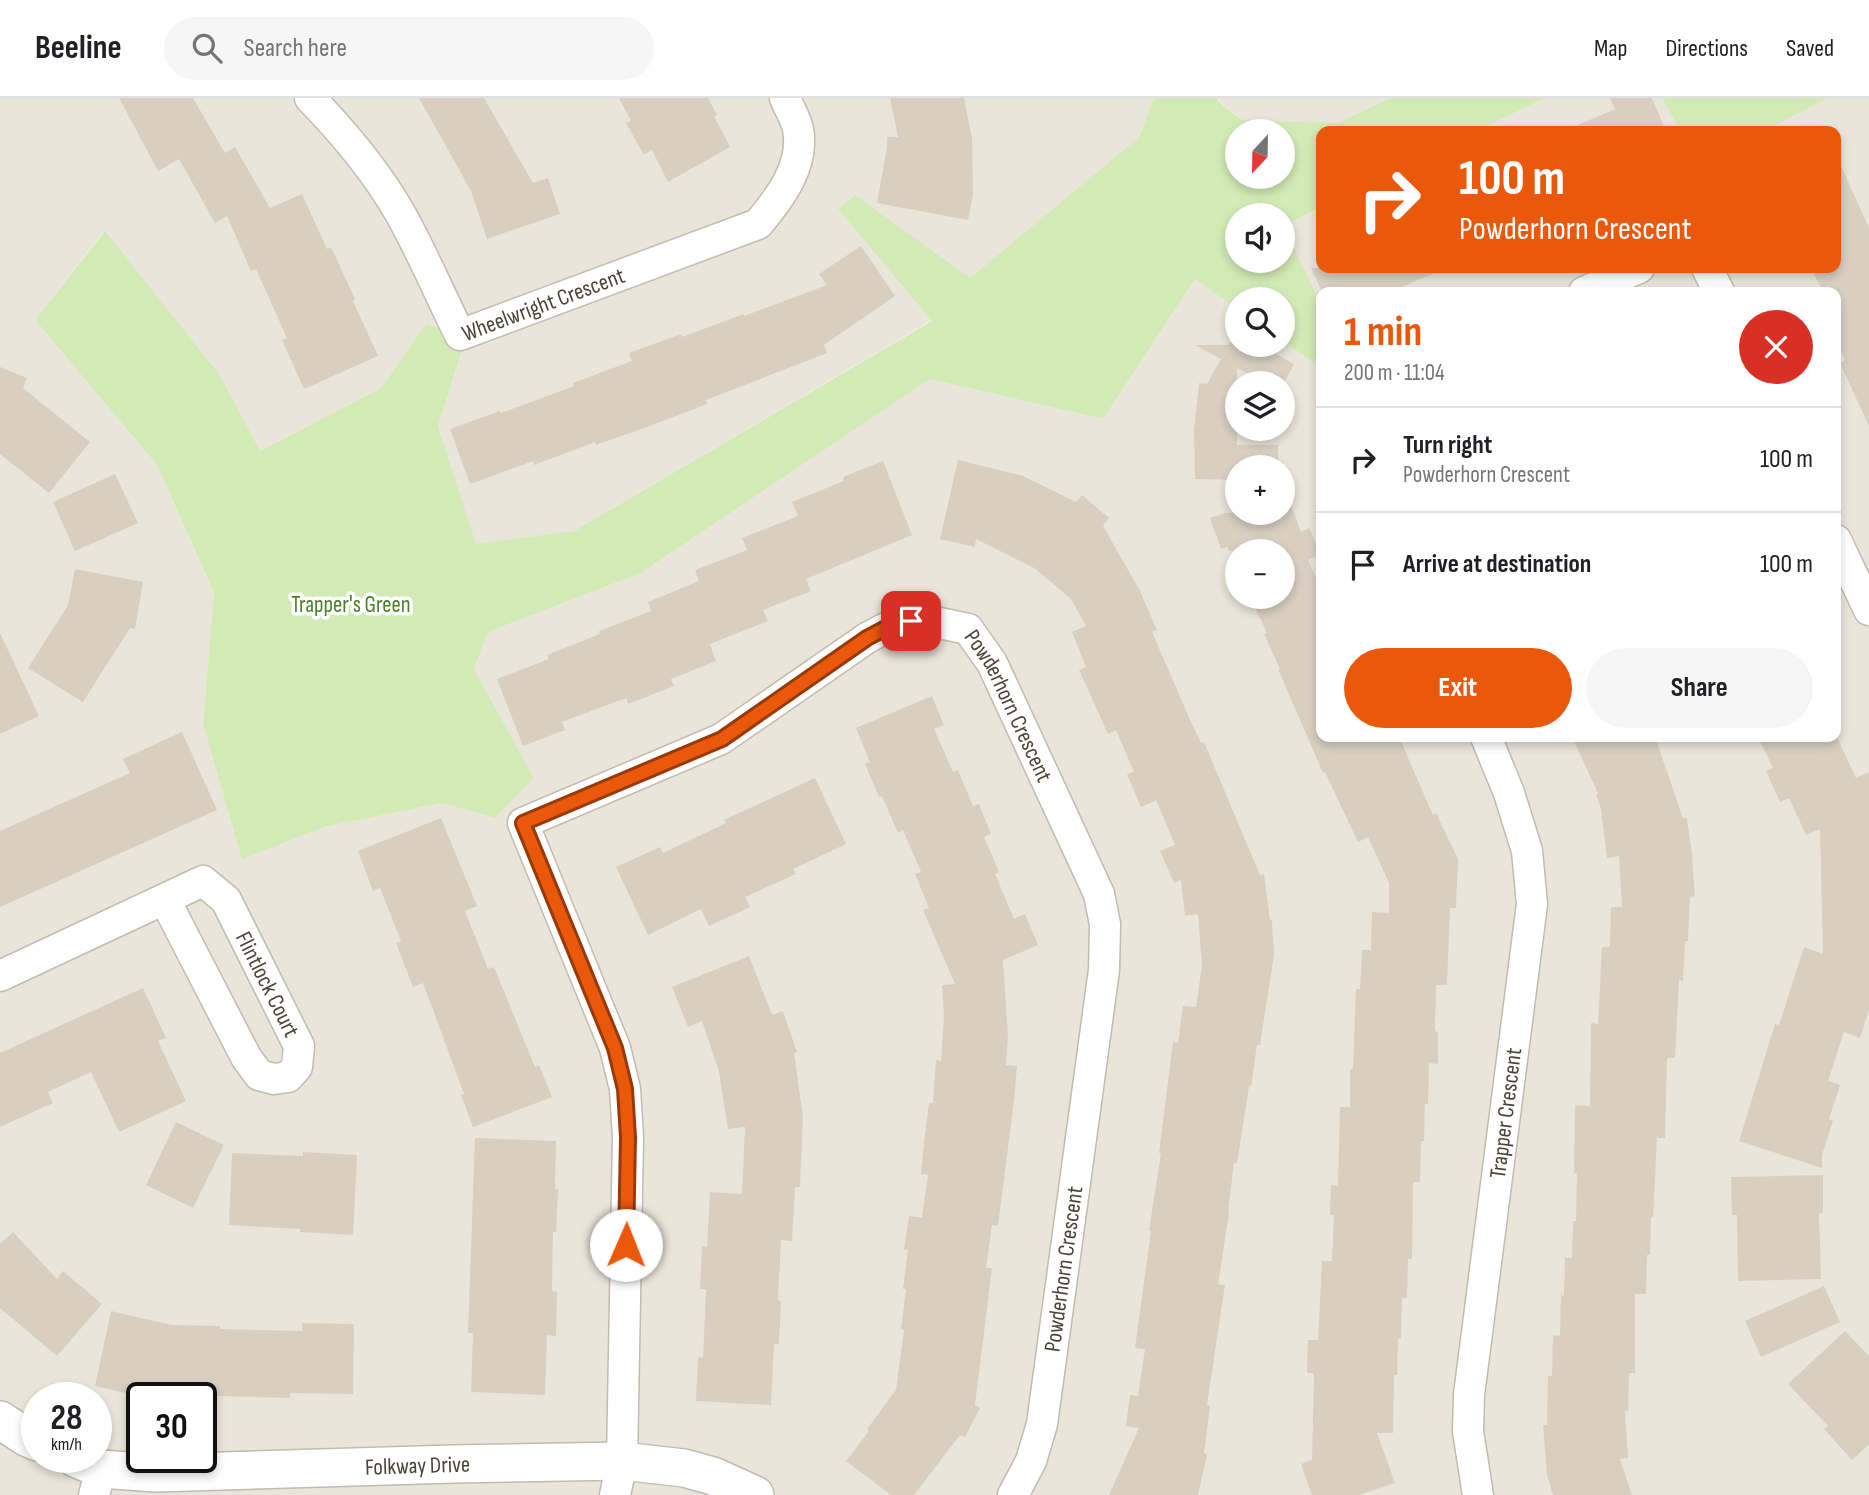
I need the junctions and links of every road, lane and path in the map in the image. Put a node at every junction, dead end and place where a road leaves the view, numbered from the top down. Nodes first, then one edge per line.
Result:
1 (310, 98) edge
2 (785, 98) edge
3 (1628, 273) edge
4 (1595, 287) edge
5 (1841, 551) edge
6 (1869, 610) edge
7 (1488, 742) edge
8 (164, 900) junction
9 (0, 976) edge
10 (0, 1420) edge
11 (21, 1434) edge
12 (90, 1474) edge
13 (618, 1478) edge
14 (755, 1495) edge
15 (1013, 1495) edge
16 (1478, 1495) edge

1 - 2 street, Wheelwright Crescent
3 - 4 street
5 - 6 street
7 - 16 street, Trapper Crescent
8 - 8 street, Flintlock Court
8 - 9 street, Flintlock Court
10 - 11 street
12 - 13 street, Folkway Drive
13 - 14 street, Folkway Drive
13 - 15 street, Powderhorn Crescent

